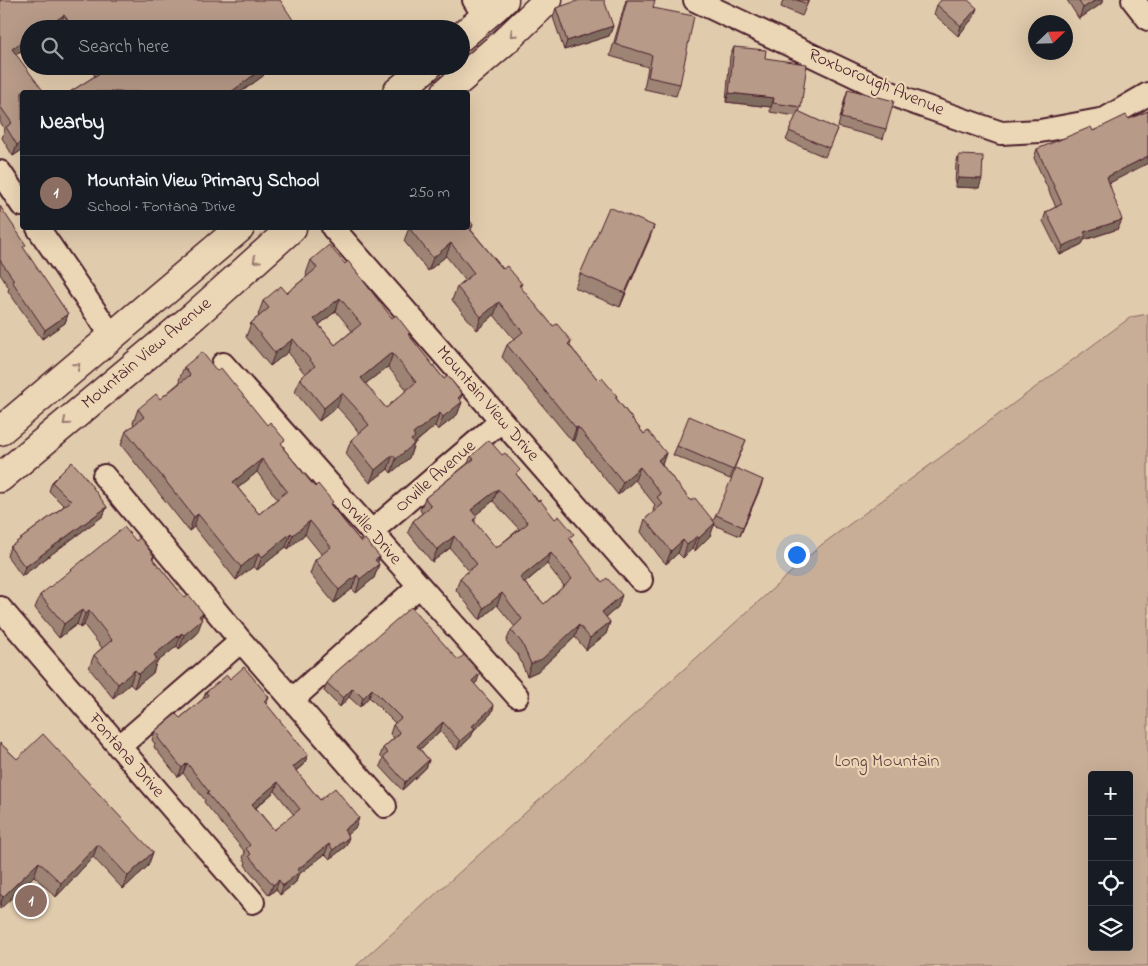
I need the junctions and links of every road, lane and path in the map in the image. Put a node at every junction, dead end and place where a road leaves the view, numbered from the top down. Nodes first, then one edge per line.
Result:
1 (548, 0) edge
2 (695, 0) edge
3 (1133, 0) edge
4 (488, 6) edge
5 (1148, 19) edge
6 (470, 27) edge
7 (470, 59) edge
8 (417, 75) edge
9 (458, 75) edge
10 (399, 90) edge
11 (447, 90) edge
12 (1148, 94) edge
13 (0, 172) edge
14 (20, 202) edge
15 (39, 230) edge
16 (238, 230) edge
17 (290, 230) edge
18 (335, 230) edge
19 (184, 276) junction
20 (210, 300) junction
21 (112, 336) junction
22 (224, 364) dead end
23 (501, 421) junction
24 (0, 432) edge
25 (104, 476) dead end
26 (0, 478) edge
27 (371, 532) junction
28 (641, 580) dead end
29 (419, 586) junction
30 (0, 608) edge
31 (241, 642) junction
32 (517, 696) dead end
33 (292, 700) junction
34 (119, 747) junction
35 (385, 806) dead end
36 (253, 902) dead end

1 -> 7 main road
2 - 12 street, Roxborough Avenue
3 - 5 street
4 - 6 main road
8 - 10 main road
9 - 11 main road
13 - 14 street
15 - 21 street
16 - 19 main road, Mountain View Avenue
17 -> 20 main road, Mountain View Avenue
18 - 23 street, Mountain View Drive
19 - 20 main road
19 - 21 main road, Mountain View Avenue
20 -> 26 main road, Mountain View Avenue
24 -> 21 main road, Mountain View Avenue
22 - 27 street, Orville Drive
23 - 27 street, Orville Avenue
23 - 28 street, Mountain View Drive
25 - 31 street
27 - 29 street, Orville Drive
29 - 32 street, Orville Drive
29 - 33 street
30 - 34 street, Fontana Drive
31 - 33 street
31 - 34 street
33 - 35 street
34 - 36 street, Fontana Drive

